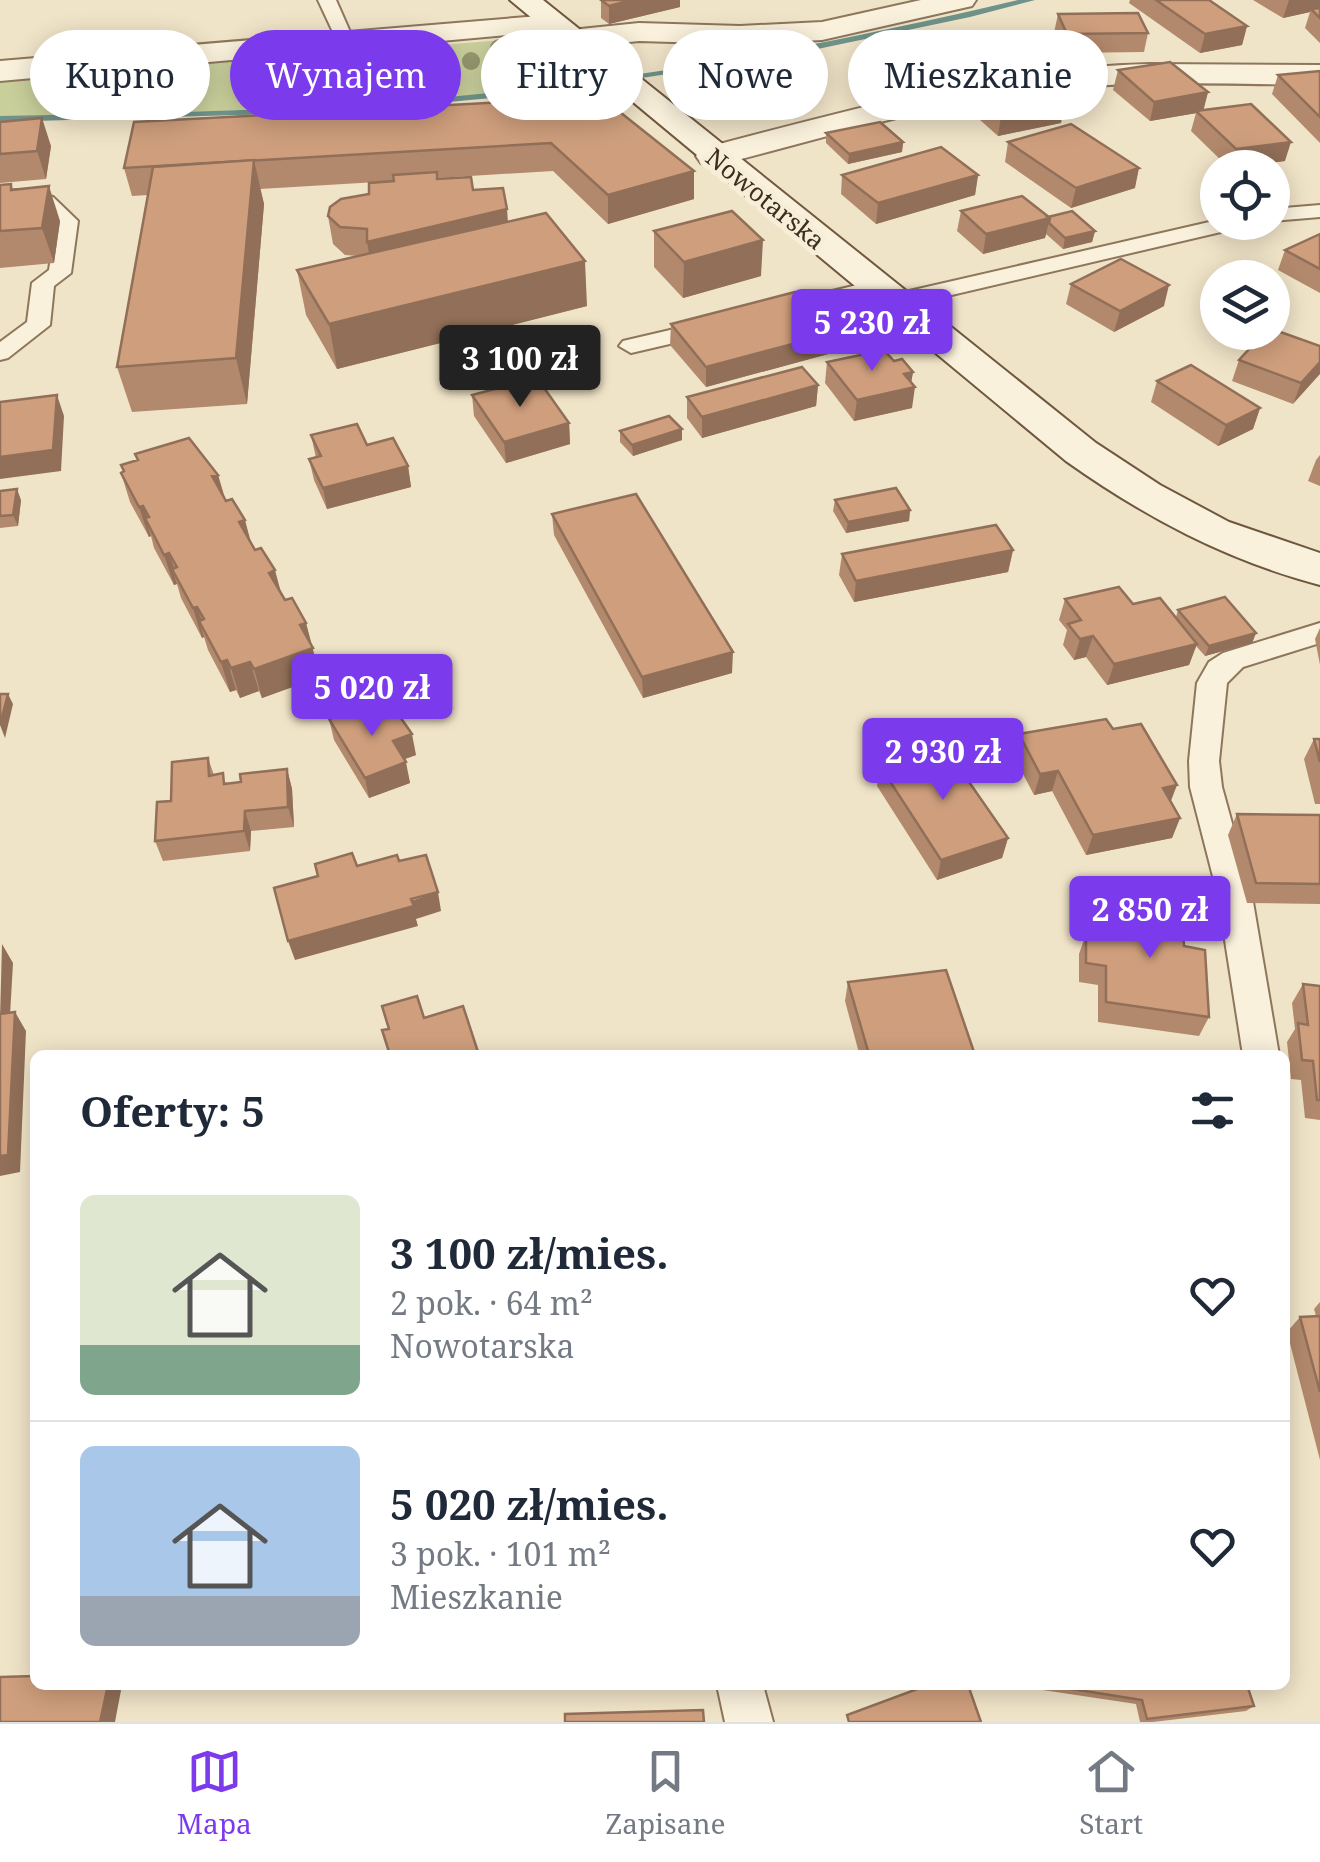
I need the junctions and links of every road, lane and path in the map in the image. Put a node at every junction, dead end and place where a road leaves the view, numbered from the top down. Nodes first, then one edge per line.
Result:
1 (327, 0) edge
2 (525, 0) edge
3 (961, 0) edge
4 (340, 30) edge
5 (560, 30) edge
6 (643, 32) edge
7 (230, 51) edge
8 (0, 72) edge
9 (1320, 75) edge
10 (1108, 76) edge
11 (643, 98) edge
12 (852, 120) edge
13 (713, 156) junction
14 (0, 197) edge
15 (1320, 212) edge
16 (1290, 213) edge
17 (1200, 230) edge
18 (887, 294) junction
19 (631, 346) dead end
20 (0, 352) edge
21 (1320, 570) edge
22 (1320, 633) edge
23 (1260, 1050) edge
24 (741, 1690) edge
25 (750, 1722) edge

1 - 4 lane
2 - 5 street, Nowotarska
3 - 6 street
7 - 8 street
9 - 10 street
11 - 13 street, Nowotarska
12 - 13 street
13 - 18 street, Nowotarska
14 - 20 lane
15 - 16 lane
17 - 18 lane
18 - 19 lane
18 - 21 street, Nowotarska
22 - 23 lane
24 - 25 lane

